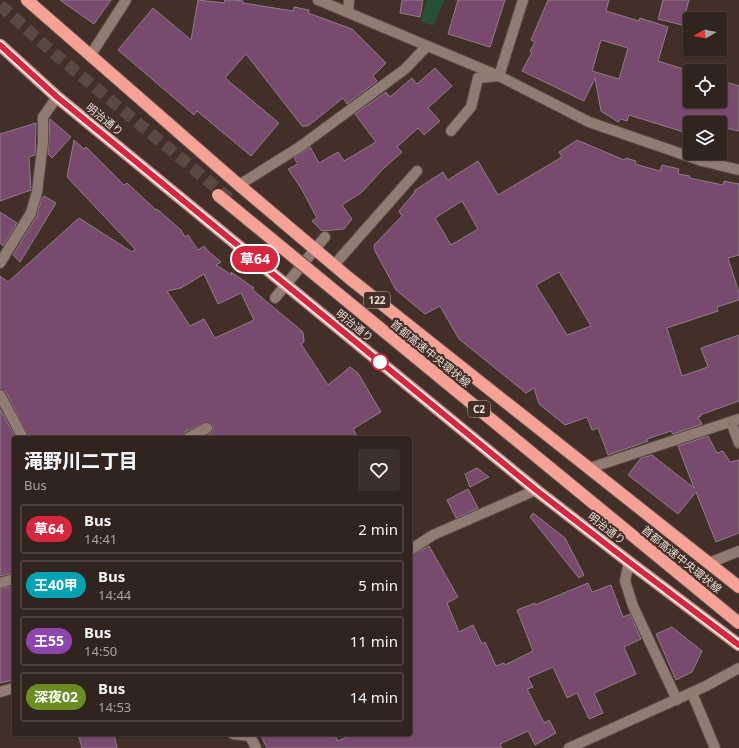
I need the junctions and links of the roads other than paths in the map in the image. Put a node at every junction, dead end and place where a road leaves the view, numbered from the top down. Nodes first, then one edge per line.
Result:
1 (27, 0) edge
2 (126, 0) edge
3 (318, 0) edge
4 (349, 0) edge
5 (523, 0) edge
6 (348, 12) junction
7 (0, 45) edge
8 (428, 46) junction
9 (90, 56) junction
10 (499, 76) junction
11 (57, 97) junction
12 (451, 131) dead end
13 (739, 170) edge
14 (417, 171) dead end
15 (239, 185) junction
16 (218, 195) tunnel mouth
17 (325, 236) dead end
18 (315, 248) junction
19 (3, 253) edge
20 (0, 263) edge
21 (334, 265) junction
22 (286, 284) junction
23 (275, 298) dead end
24 (0, 395) edge
25 (735, 421) edge
26 (207, 428) dead end
27 (22, 436) edge
28 (192, 436) edge
29 (739, 443) edge
30 (590, 468) junction
31 (536, 490) junction
32 (412, 549) edge
33 (739, 551) edge
34 (629, 562) junction
35 (709, 563) junction
36 (12, 580) edge
37 (0, 583) edge
38 (739, 587) edge
39 (739, 623) edge
40 (739, 645) edge
41 (739, 668) edge
42 (12, 689) edge
43 (0, 692) edge
44 (692, 693) junction
45 (677, 700) junction
46 (250, 736) edge
47 (256, 748) edge
48 (569, 748) edge
49 (715, 748) edge

1 - 9 highway, 122
2 - 9 street
3 - 6 street
4 - 6 street
5 - 10 street
6 - 8 street
7 - 11 highway, 明治通り
8 - 10 street
8 - 15 street
9 - 15 highway, 122
10 - 12 street
10 - 13 street
11 - 19 street
11 - 22 highway, 明治通り
14 - 21 street
15 - 18 highway, 122
16 - 39 highway, 首都高速中央環状線 / C2, bridge
17 - 18 street
18 - 21 highway, 122
18 - 22 street
19 - 20 street
21 - 30 highway, 122
22 - 23 street
22 - 31 highway, 明治通り
24 - 27 street
25 - 29 street
25 - 30 street
26 - 28 street
30 - 35 highway, 122
31 - 32 street
31 - 34 highway, 明治通り
33 - 35 street
34 - 40 highway, 明治通り
34 - 45 street
35 - 38 highway, 122
36 - 37 street
41 - 44 street
42 - 43 street
44 - 45 street
44 - 49 street
45 - 48 street
46 - 47 street

